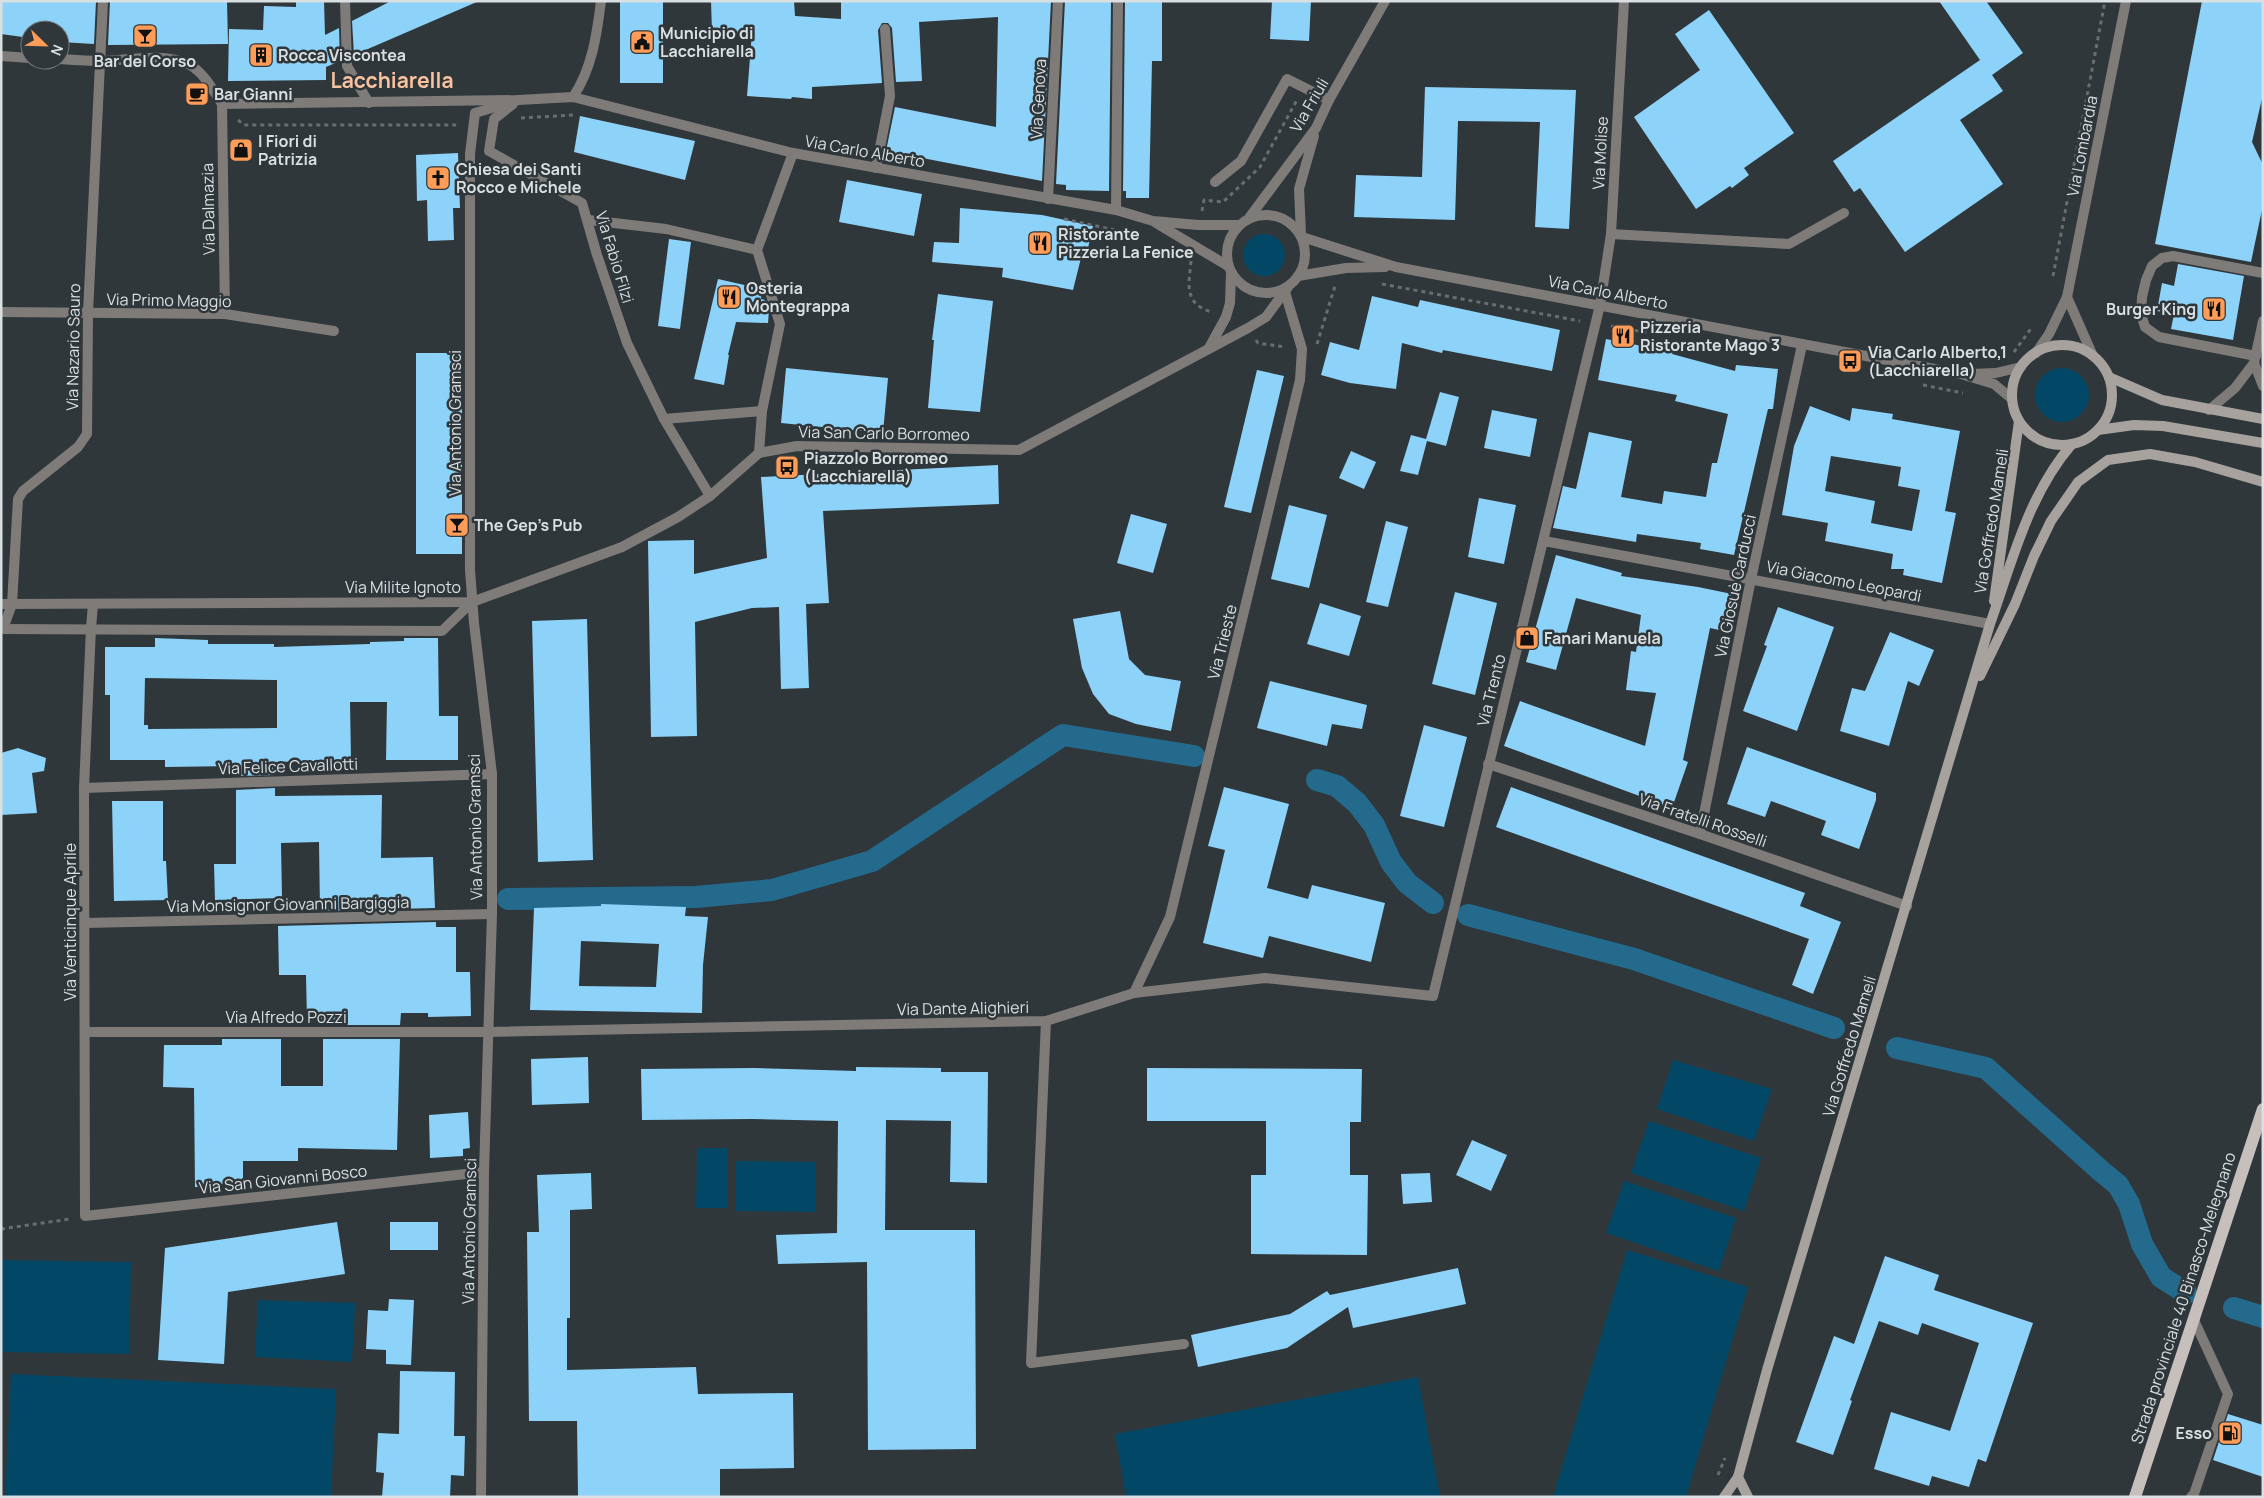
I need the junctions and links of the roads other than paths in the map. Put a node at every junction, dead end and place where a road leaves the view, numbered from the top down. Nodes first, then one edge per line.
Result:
1 (102, 1) edge
2 (345, 1) edge
3 (601, 1) edge
4 (1058, 1) edge
5 (1118, 1) edge
6 (1385, 1) edge
7 (1624, 1) edge
8 (2126, 1) edge
9 (885, 29) dead end
10 (1, 56) edge
11 (20, 57) edge
12 (70, 59) edge
13 (101, 61) junction
14 (573, 97) junction
15 (518, 100) junction
16 (1329, 100) junction
17 (369, 103) junction
18 (222, 104) junction
19 (1316, 128) junction
20 (793, 153) junction
21 (876, 168) junction
22 (1214, 182) dead end
23 (1048, 199) junction
24 (1116, 210) junction
25 (1844, 213) dead end
26 (1249, 218) junction
27 (588, 220) junction
28 (1153, 221) junction
29 (1239, 225) junction
30 (1610, 234) junction
31 (1301, 236) junction
32 (757, 250) junction
33 (1396, 267) junction
34 (1229, 270) junction
35 (2263, 273) edge
36 (1298, 276) junction
37 (1287, 289) junction
38 (2067, 297) junction
39 (1600, 305) junction
40 (1, 312) edge
41 (88, 313) junction
42 (225, 314) junction
43 (2263, 321) edge
44 (334, 331) dead end
45 (1802, 345) junction
46 (1209, 348) junction
47 (2036, 353) junction
48 (2093, 356) junction
49 (2255, 360) junction
50 (2021, 366) junction
51 (1961, 374) junction
52 (2109, 377) junction
53 (2263, 386) edge
54 (2012, 399) junction
55 (2209, 410) junction
56 (762, 411) junction
57 (664, 418) junction
58 (2263, 419) edge
59 (2019, 421) junction
60 (2098, 430) junction
61 (2263, 443) edge
62 (2072, 444) junction
63 (759, 453) junction
64 (2263, 482) edge
65 (710, 496) junction
66 (1544, 541) junction
67 (1751, 578) junction
68 (472, 602) junction
69 (1, 604) edge
70 (12, 604) junction
71 (93, 604) junction
72 (1990, 624) junction
73 (2, 628) edge
74 (91, 628) junction
75 (1968, 702) junction
76 (1488, 764) junction
77 (492, 774) junction
78 (84, 788) junction
79 (1700, 834) junction
80 (1907, 906) junction
81 (492, 914) junction
82 (85, 923) junction
83 (1134, 994) junction
84 (1433, 996) joint
85 (1046, 1021) junction
86 (85, 1032) junction
87 (488, 1032) junction
88 (2263, 1110) edge
89 (484, 1172) junction
90 (86, 1216) joint
91 (2194, 1318) junction
92 (1184, 1344) dead end
93 (1738, 1477) junction
94 (481, 1497) edge
95 (1724, 1497) edge
96 (1748, 1497) edge
97 (2135, 1497) edge
98 (2191, 1497) edge

1 - 13 street, Via Nazario Sauro
2 - 17 street
3 - 14 street
4 - 23 street, Via Genova
5 - 24 street
6 - 16 street, Via Friuli
7 - 30 street, Via Molise
8 - 38 street, Via Lombardia
9 - 21 street
10 - 11 street
12 - 13 street
13 - 18 street
13 - 41 street, Via Nazario Sauro
14 - 15 street, Via Carlo Alberto
14 - 20 street, Via Carlo Alberto
15 - 17 street
15 - 27 street, Via Fabio Filzi
15 - 68 street, Via Antonio Gramsci
16 - 19 street, Via Friuli
16 - 22 street
17 - 18 street
18 - 42 street, Via Dalmazia
19 - 26 street, Via Friuli
19 - 31 street
20 - 21 street, Via Carlo Alberto
20 - 32 street
21 - 23 street, Via Carlo Alberto
23 - 24 street, Via Carlo Alberto
24 - 28 street, Via Carlo Alberto
25 - 30 street
26 - 29 street, Via Carlo Alberto
26 - 31 street, Via Carlo Alberto
27 - 32 street
27 - 57 street, Via Fabio Filzi
28 - 29 street, Via Carlo Alberto
28 - 34 street, Via Carlo Alberto
29 - 34 street, Via Carlo Alberto
30 - 39 street, Via Molise
31 - 33 street, Via Carlo Alberto
31 - 36 street
32 - 56 street
33 - 36 street, Via Carlo Alberto
33 - 39 street, Via Carlo Alberto
34 - 37 street, Via Carlo Alberto
34 - 46 street
35 - 49 street
36 - 37 street
37 - 46 street, Via San Carlo Borromeo
37 - 83 street, Via Trieste
38 - 47 street, Via Lombardia
38 - 48 street
39 - 45 street, Via Carlo Alberto
39 - 66 street, Via Trento
40 - 41 street, Via Primo Maggio
41 - 42 street, Via Primo Maggio
41 - 70 street, Via Nazario Sauro
42 - 44 street, Via Primo Maggio
43 - 49 street
45 - 51 street, Via Carlo Alberto
45 - 67 street, Via Giosuè Carducci
46 - 63 street, Via San Carlo Borromeo
47 - 48 street
47 - 50 street
48 - 52 street
49 - 53 street
49 - 55 street
50 - 51 street, Via Carlo Alberto
50 - 54 street
51 - 54 street, Via Carlo Alberto
52 - 55 street
52 - 60 street
54 - 59 street
55 - 58 street
56 - 57 street
56 - 63 street
57 - 65 street, Via Fabio Filzi
59 - 62 street
59 - 72 street, Via Goffredo Mameli
60 - 61 street
60 - 62 street
62 - 72 street, Via Goffredo Mameli
63 - 65 street
64 - 75 street
65 - 68 street
66 - 67 street, Via Giacomo Leopardi
66 - 76 street, Via Trento
67 - 72 street, Via Giacomo Leopardi
67 - 79 street, Via Giosuè Carducci
68 - 71 street, Via Milite Ignoto
68 - 74 street, Via Milite Ignoto
68 - 77 street, Via Antonio Gramsci
69 - 70 street, Via Milite Ignoto
70 - 71 street, Via Milite Ignoto
70 - 73 street, Via Nazario Sauro
71 - 74 street, Via Venticinque Aprile
72 - 75 street, Via Goffredo Mameli
73 - 74 street, Via Milite Ignoto
74 - 78 street, Via Venticinque Aprile
75 - 80 street, Via Goffredo Mameli
76 - 79 street, Via Fratelli Rosselli
76 - 84 street, Via Trento
77 - 78 street, Via Felice Cavallotti
77 - 81 street, Via Antonio Gramsci
78 - 82 street, Via Venticinque Aprile
79 - 80 street, Via Fratelli Rosselli
80 - 93 street, Via Goffredo Mameli
81 - 82 street, Via Monsignor Giovanni Bargiggia
81 - 87 street, Via Antonio Gramsci
82 - 86 street, Via Venticinque Aprile
83 - 84 street, Via Dante Alighieri
83 - 85 street, Via Dante Alighieri
85 - 87 street, Via Dante Alighieri
85 - 92 street
86 - 87 street, Via Alfredo Pozzi
86 - 90 street, Via Venticinque Aprile
87 - 89 street, Via Antonio Gramsci
88 - 91 main road, Strada provinciale 40 Binasco-Melegnano
89 - 90 street, Via San Giovanni Bosco
89 - 94 street, Via Antonio Gramsci
91 - 97 main road, Strada provinciale 40 Binasco-Melegnano
91 - 98 street
93 - 95 street, Via Goffredo Mameli
93 - 96 street

